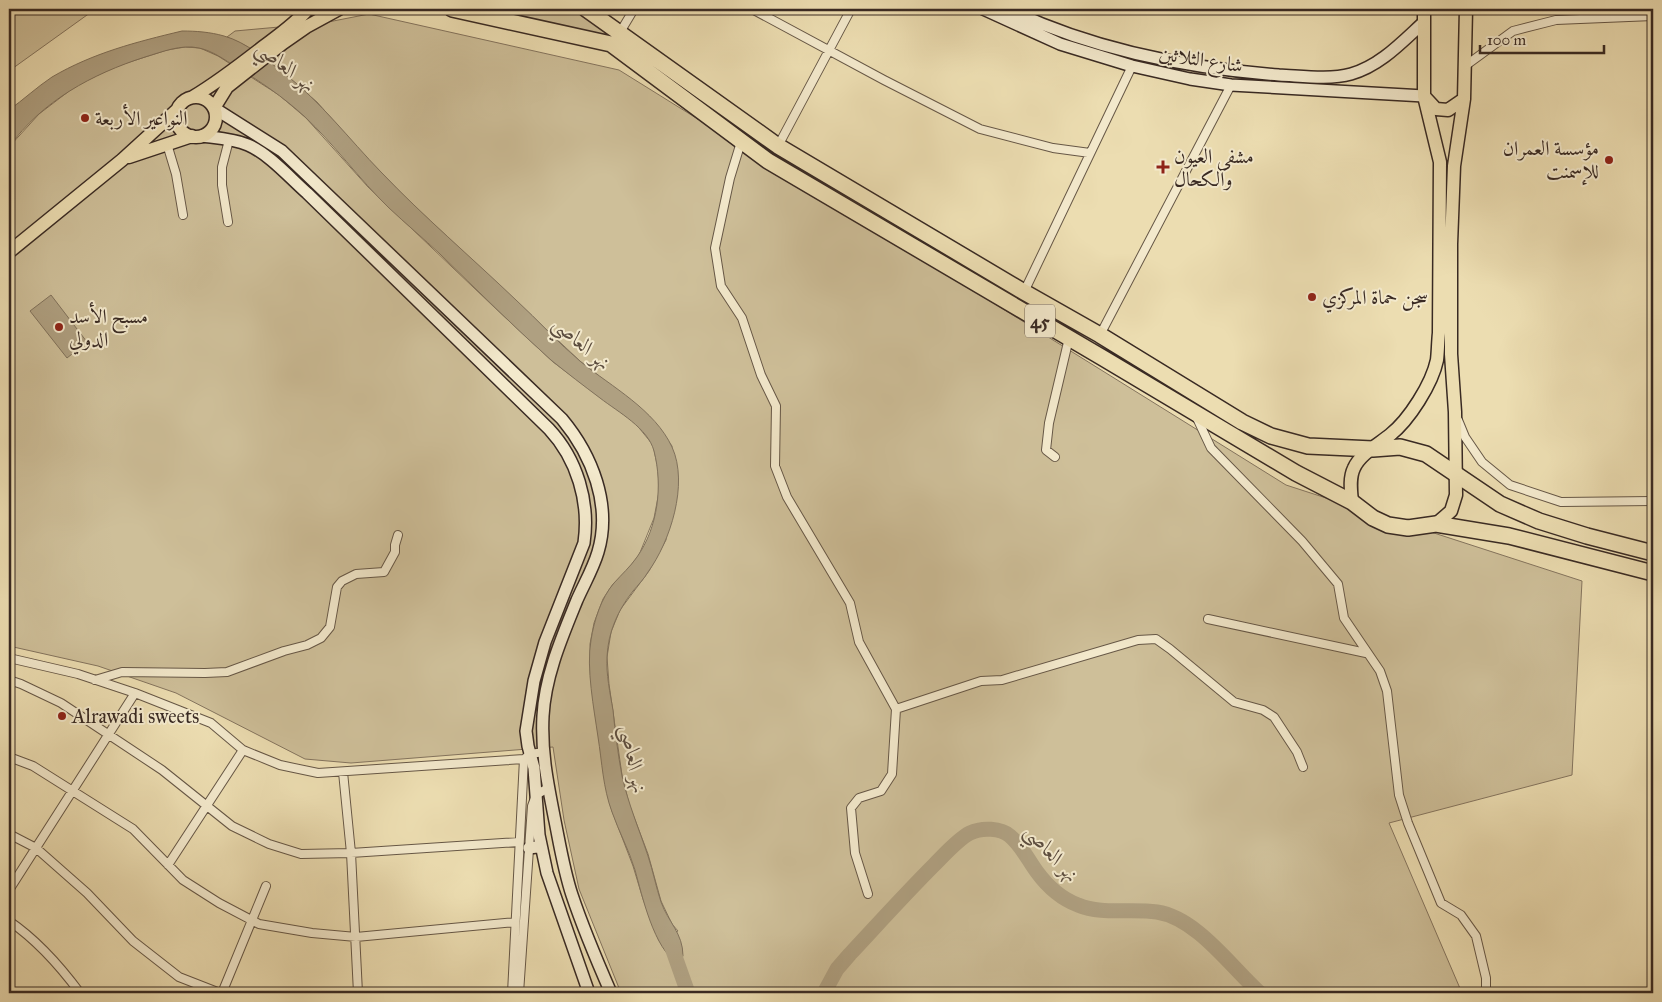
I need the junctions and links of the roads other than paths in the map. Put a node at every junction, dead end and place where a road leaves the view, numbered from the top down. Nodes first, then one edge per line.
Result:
1 (308, 9) edge
2 (339, 9) edge
3 (452, 9) edge
4 (586, 9) edge
5 (634, 9) edge
6 (752, 9) edge
7 (851, 9) edge
8 (983, 9) edge
9 (1466, 9) edge
10 (297, 15) edge
11 (1013, 15) edge
12 (1424, 15) edge
13 (1653, 16) edge
14 (616, 38) junction
15 (275, 43) junction
16 (830, 51) junction
17 (1192, 65) junction
18 (1132, 66) junction
19 (1465, 66) junction
20 (1190, 79) junction
21 (223, 84) junction
22 (1231, 85) junction
23 (1424, 96) junction
24 (193, 97) junction
25 (1464, 99) junction
26 (214, 108) junction
27 (178, 109) junction
28 (197, 136) junction
29 (229, 140) junction
30 (742, 142) junction
31 (167, 144) junction
32 (778, 146) junction
33 (1090, 153) junction
34 (122, 160) junction
35 (183, 215) dead end
36 (228, 222) dead end
37 (9, 252) edge
38 (1024, 292) junction
39 (1100, 335) junction
40 (1069, 338) junction
41 (1194, 412) junction
42 (1455, 412) junction
43 (1373, 449) junction
44 (1055, 457) dead end
45 (1456, 475) junction
46 (1653, 501) edge
47 (1352, 502) junction
48 (1436, 524) junction
49 (398, 535) dead end
50 (1653, 553) edge
51 (1653, 573) edge
52 (1208, 619) dead end
53 (1366, 653) junction
54 (9, 658) edge
55 (9, 680) edge
56 (95, 680) junction
57 (136, 693) junction
58 (896, 709) junction
59 (109, 735) junction
60 (243, 750) junction
61 (544, 752) junction
62 (527, 756) junction
63 (9, 757) edge
64 (1303, 767) dead end
65 (344, 772) junction
66 (548, 788) junction
67 (73, 792) junction
68 (536, 796) junction
69 (208, 806) junction
70 (9, 834) edge
71 (524, 845) junction
72 (36, 848) junction
73 (542, 849) junction
74 (351, 853) junction
75 (168, 865) junction
76 (266, 886) dead end
77 (9, 890) edge
78 (868, 894) dead end
79 (253, 920) junction
80 (9, 921) edge
81 (515, 922) junction
82 (356, 937) junction
83 (80, 993) edge
84 (221, 993) edge
85 (358, 993) edge
86 (512, 993) edge
87 (519, 993) edge
88 (589, 993) edge
89 (611, 993) edge
90 (1486, 993) edge

1 - 10 main road
2 - 15 main road
3 - 14 highway, 45
4 - 14 highway, 45
5 - 14 street
6 - 16 street
7 - 16 street
8 - 11 main road, شارع الثلاثين
9 - 19 main road
10 - 15 main road
11 - 17 main road
11 - 18 main road, شارع الثلاثين
12 - 17 main road
12 - 23 main road
13 - 19 street
14 - 30 highway, 45
14 - 32 highway, 45
15 - 21 main road
16 - 32 street
16 - 33 street
17 - 20 main road
18 - 20 main road, شارع الثلاثين
18 - 33 street
19 - 25 main road
20 - 22 main road, شارع الثلاثين
21 - 24 main road
21 - 26 main road
22 - 23 main road, شارع الثلاثين
22 - 39 street
23 - 25 main road
23 - 43 main road
24 - 26 main road
24 - 27 main road
25 - 42 main road
26 - 28 main road
26 - 61 main road
27 - 28 main road
27 - 34 main road
28 - 29 main road
28 - 31 main road
29 - 36 street
29 - 62 main road
30 - 40 highway, 45
30 - 58 street
31 - 34 main road
31 - 35 street
32 - 38 highway, 45
33 - 38 street
34 - 37 main road
38 - 39 highway, 45
39 - 43 highway, 45
40 - 41 highway, 45
40 - 44 street
41 - 47 highway, 45
41 - 53 street
42 - 45 main road
42 - 46 street
43 - 45 highway, 45
43 - 47 main road
45 - 48 main road
45 - 50 highway, 45
47 - 48 highway, 45
48 - 51 highway, 45
49 - 56 street
52 - 53 street
53 - 90 street
54 - 56 street
55 - 59 street
56 - 57 street
57 - 59 street
57 - 60 street
58 - 64 street
58 - 78 street
59 - 67 street
59 - 69 street
60 - 65 street
60 - 69 street
61 - 62 street
61 - 66 main road
62 - 65 street
62 - 68 main road
62 - 71 street
63 - 67 street
65 - 74 street
66 - 68 street
66 - 89 main road
67 - 72 street
67 - 75 street
68 - 71 street
68 - 73 main road
69 - 74 street
69 - 75 street
70 - 72 street
71 - 73 main road
71 - 74 street
71 - 81 street
71 - 87 street
72 - 77 street
72 - 84 street
73 - 88 main road
74 - 82 street
75 - 79 street
76 - 79 street
79 - 82 street
79 - 84 street
80 - 83 street
81 - 82 street
81 - 86 street
82 - 85 street

